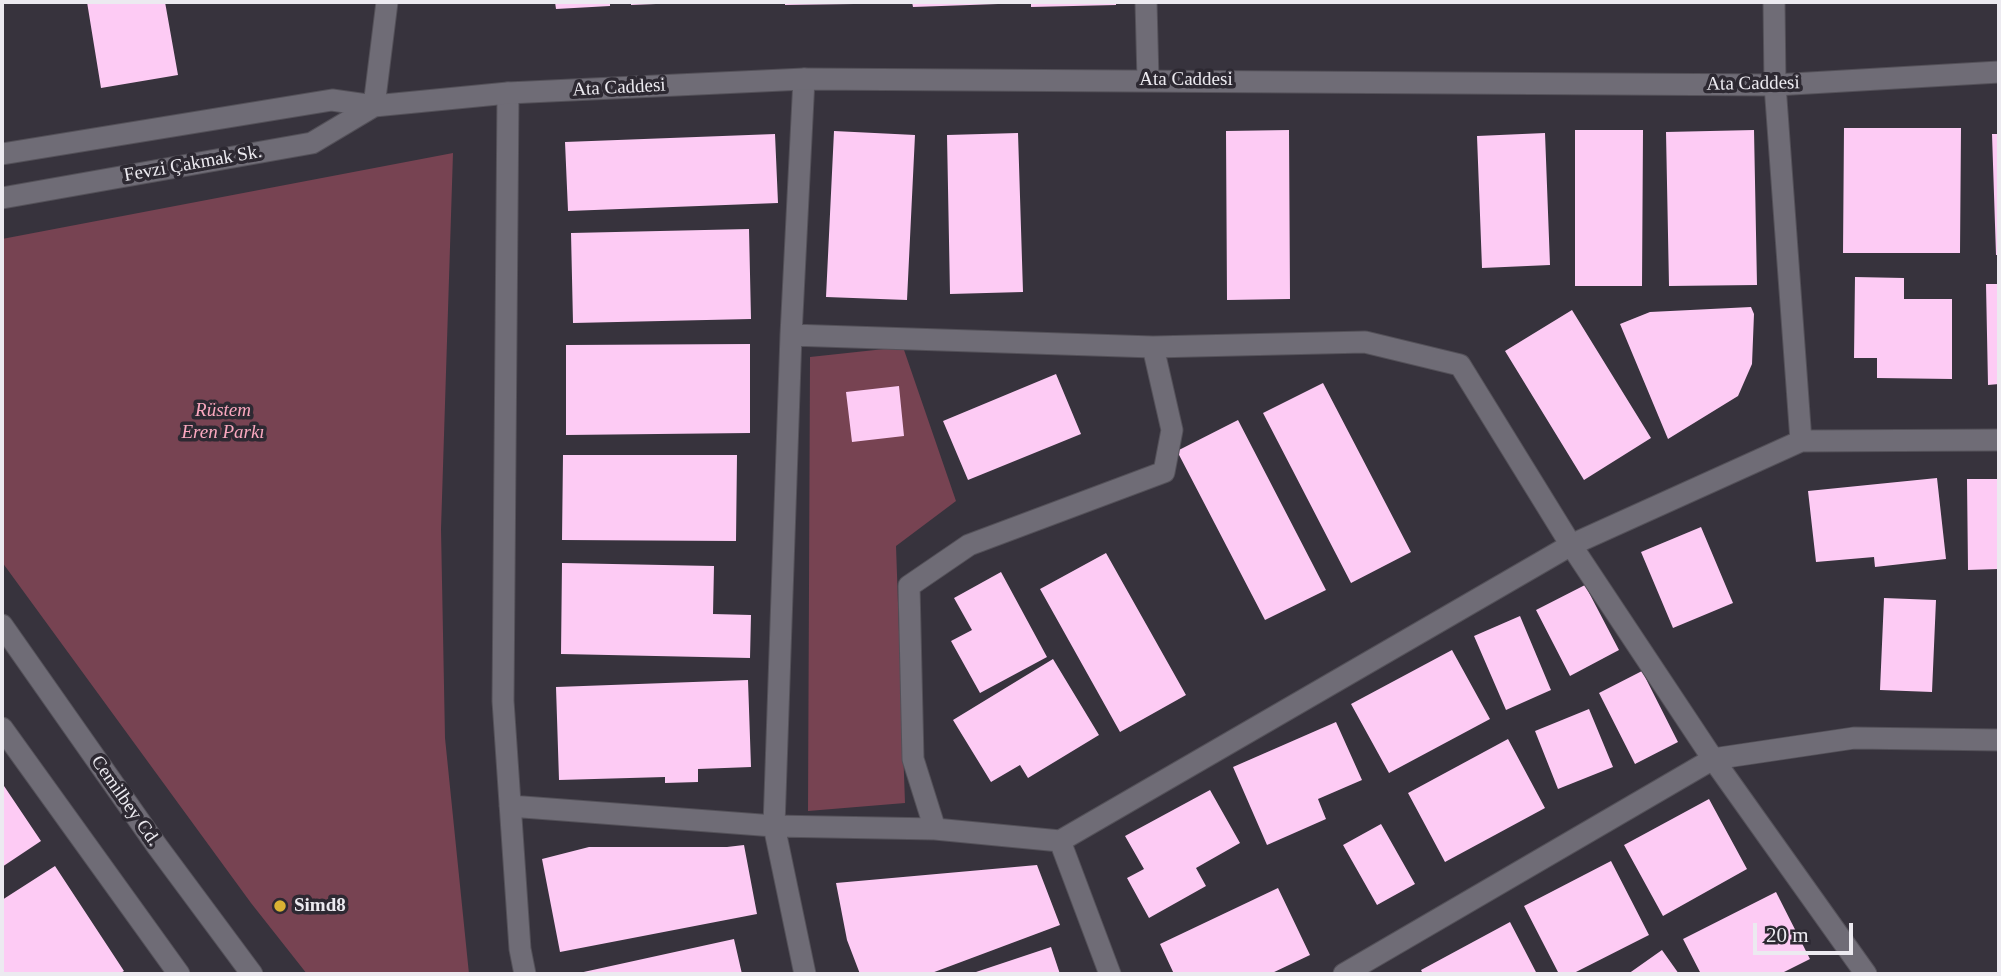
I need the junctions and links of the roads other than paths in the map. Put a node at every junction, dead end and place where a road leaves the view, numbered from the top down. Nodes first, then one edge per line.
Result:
1 (387, 2) edge
2 (1146, 2) edge
3 (1774, 2) edge
4 (1999, 72) edge
5 (804, 79) junction
6 (1149, 79) junction
7 (1775, 85) junction
8 (508, 93) junction
9 (374, 106) junction
10 (2, 154) edge
11 (2, 198) edge
12 (791, 335) junction
13 (1153, 347) junction
14 (1999, 440) edge
15 (1801, 441) junction
16 (1571, 545) junction
17 (2, 625) edge
18 (2, 728) edge
19 (1999, 740) edge
20 (1713, 759) junction
21 (510, 806) junction
22 (774, 826) junction
23 (935, 829) junction
24 (1060, 841) junction
25 (179, 974) edge
26 (251, 974) edge
27 (525, 974) edge
28 (805, 974) edge
29 (1110, 974) edge
30 (1344, 974) edge
31 (1866, 974) edge

1 - 9 street
2 - 6 street
3 - 7 street
4 - 7 street, Ata Caddesi
5 - 6 street, Ata Caddesi
5 - 8 street, Ata Caddesi
5 - 12 street
6 - 7 street, Ata Caddesi
7 - 15 street
8 - 9 street, Ata Caddesi
8 - 21 street
9 - 10 street
9 - 11 street, Fevzi Çakmak Sk.
12 - 13 street
12 - 22 street
13 - 16 street
13 - 23 street
14 - 15 street
15 - 16 street
16 - 20 street
16 - 24 street
17 - 26 street, Cemilbey Cd.
18 - 25 street
19 - 20 street
20 - 30 street
20 - 31 street
21 - 22 street
21 - 27 street
22 - 23 street
22 - 28 street
23 - 24 street
24 - 29 street

